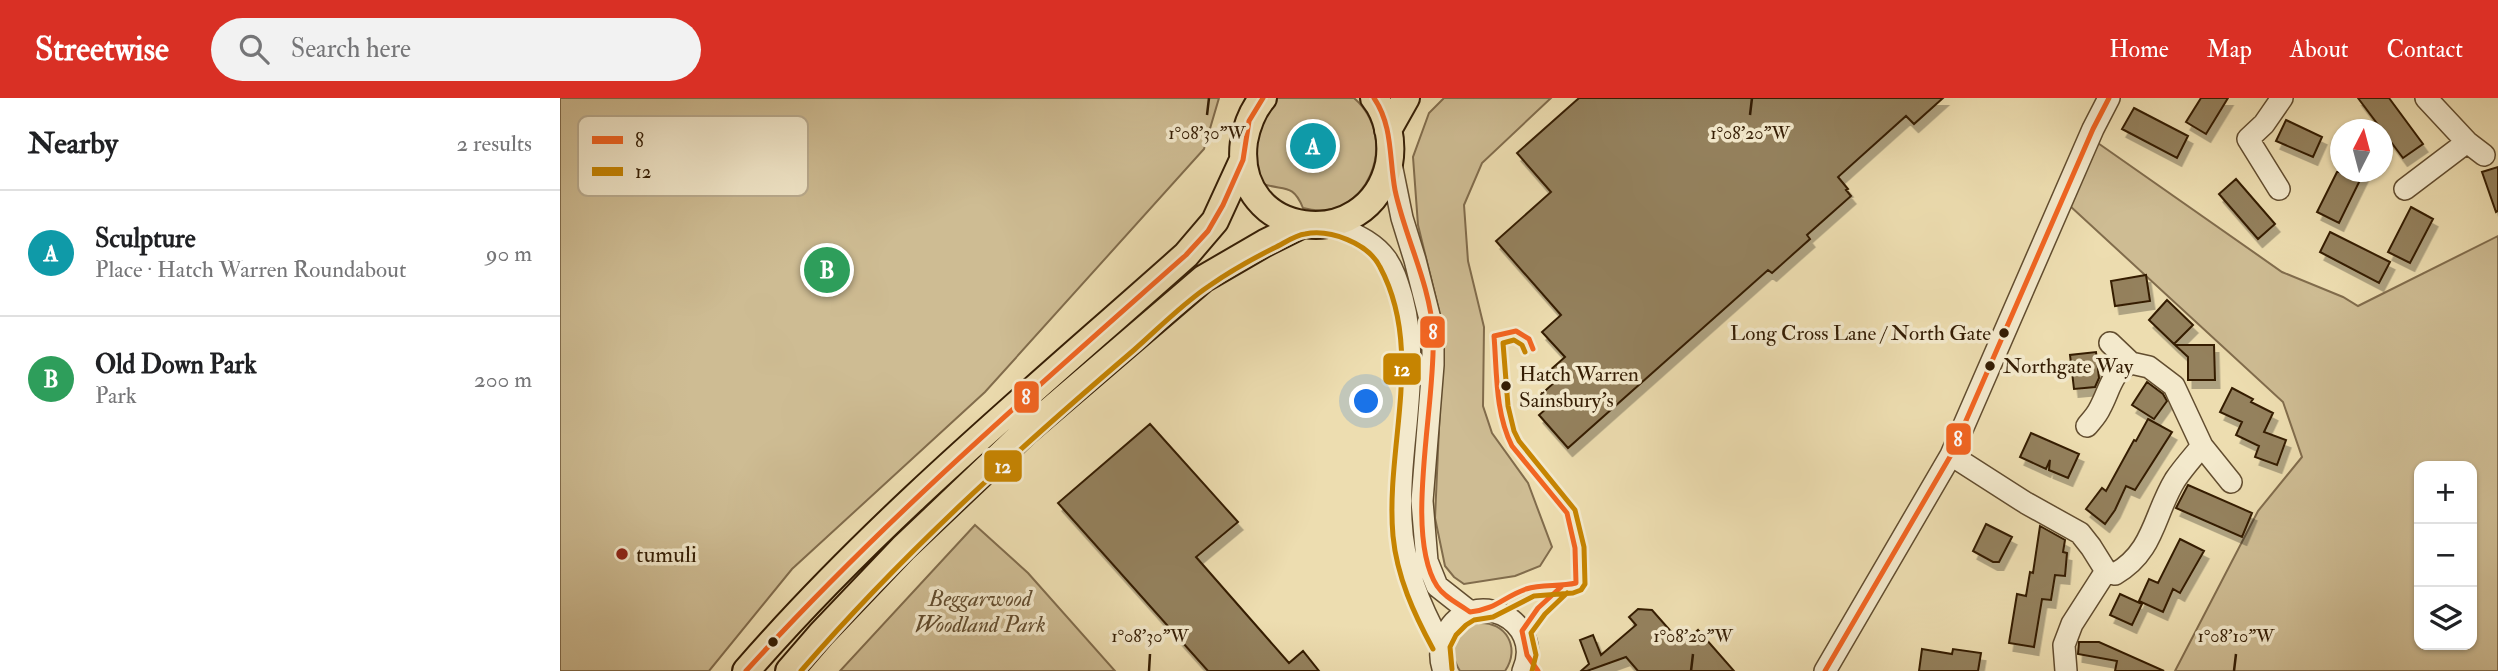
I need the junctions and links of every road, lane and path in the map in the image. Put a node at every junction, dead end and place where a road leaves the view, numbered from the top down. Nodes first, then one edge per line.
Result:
1 (1263, 98) edge
2 (1374, 98) edge
3 (1406, 98) edge
4 (2109, 98) edge
5 (2282, 98) edge
6 (2426, 98) edge
7 (1388, 130) junction
8 (1390, 159) junction
9 (1243, 160) junction
10 (2279, 189) dead end
11 (2405, 189) dead end
12 (1333, 224) junction
13 (1301, 225) junction
14 (2110, 343) dead end
15 (2131, 363) junction
16 (2087, 426) dead end
17 (2202, 446) junction
18 (1951, 455) junction
19 (2231, 482) dead end
20 (2106, 571) junction
21 (1470, 612) junction
22 (1441, 645) junction
23 (1529, 666) edge
24 (746, 671) edge
25 (789, 671) edge
26 (1444, 671) edge
27 (1825, 671) edge
28 (2066, 671) edge

1 - 9 main road
2 - 7 main road
3 - 7 main road
4 - 18 street
5 - 10 street
6 - 11 street
7 - 8 main road
8 - 12 main road
8 - 21 street
9 - 13 main road
9 - 24 main road
12 - 13 main road
12 - 22 street
13 - 25 main road
14 - 15 street
15 - 16 street
15 - 17 street
17 - 19 street
17 - 20 street
18 - 20 street
18 - 27 street
20 - 28 street
21 - 22 street
21 - 23 street
22 - 26 street

